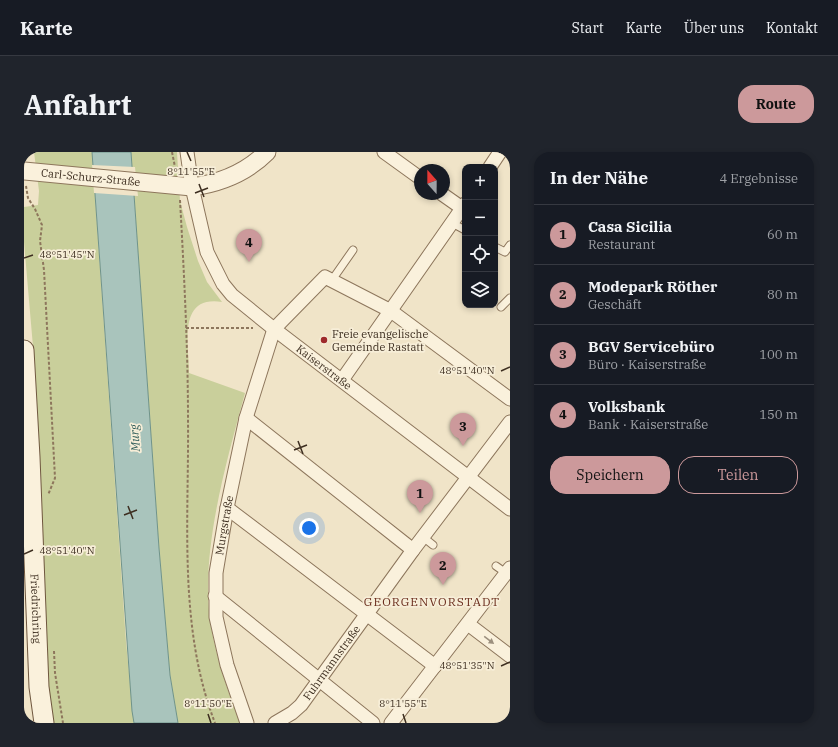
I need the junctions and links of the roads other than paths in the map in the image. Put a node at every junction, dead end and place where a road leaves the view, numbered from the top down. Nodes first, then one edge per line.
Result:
1 (187, 152) edge
2 (267, 152) edge
3 (384, 152) edge
4 (500, 152) edge
5 (492, 164) edge
6 (24, 171) edge
7 (414, 174) edge
8 (181, 186) junction
9 (450, 198) edge
10 (462, 205) edge
11 (462, 209) edge
12 (452, 223) junction
13 (462, 228) edge
14 (510, 245) edge
15 (498, 248) edge
16 (353, 250) dead end
17 (332, 280) junction
18 (510, 298) edge
19 (501, 307) dead end
20 (391, 311) junction
21 (274, 329) junction
22 (24, 350) edge
23 (342, 380) junction
24 (510, 400) edge
25 (246, 418) junction
26 (510, 422) edge
27 (27, 458) edge
28 (468, 477) junction
29 (34, 500) edge
30 (227, 508) junction
31 (510, 509) edge
32 (413, 550) junction
33 (504, 569) edge
34 (215, 596) junction
35 (366, 615) junction
36 (468, 624) junction
37 (510, 656) edge
38 (435, 666) junction
39 (319, 679) junction
40 (44, 723) edge
41 (247, 723) edge
42 (275, 723) edge
43 (373, 723) edge
44 (391, 723) edge

1 - 8 street, Kaiserstraße
2 - 8 street, Carl-Schurz-Straße
3 - 7 street
4 - 5 street
6 - 8 street, Carl-Schurz-Straße
8 - 21 street, Kaiserstraße
9 - 10 street
11 - 12 street
12 - 13 lane
12 - 20 street
14 - 15 lane
16 - 17 lane
17 - 20 street
17 - 21 street
18 - 19 lane
20 - 23 street
20 - 24 street
21 - 23 street, Kaiserstraße
21 - 25 street, Murgstraße
22 - 27 main road, Friedrichring
23 - 28 street, Kaiserstraße
25 - 30 street, Murgstraße
25 - 32 street
26 - 28 street, Fuhrmannstraße
27 - 29 main road, Friedrichring
28 - 31 street, Kaiserstraße
28 - 32 street, Fuhrmannstraße
29 - 40 main road, Friedrichring
30 - 34 street, Murgstraße
30 - 35 street
32 - 35 street, Fuhrmannstraße
33 - 36 street
34 - 39 street
34 - 41 street, Murgstraße
35 - 38 street
35 - 39 street, Fuhrmannstraße
36 -> 37 street
36 - 38 street
38 - 44 street
39 - 42 street, Fuhrmannstraße
39 - 43 street

